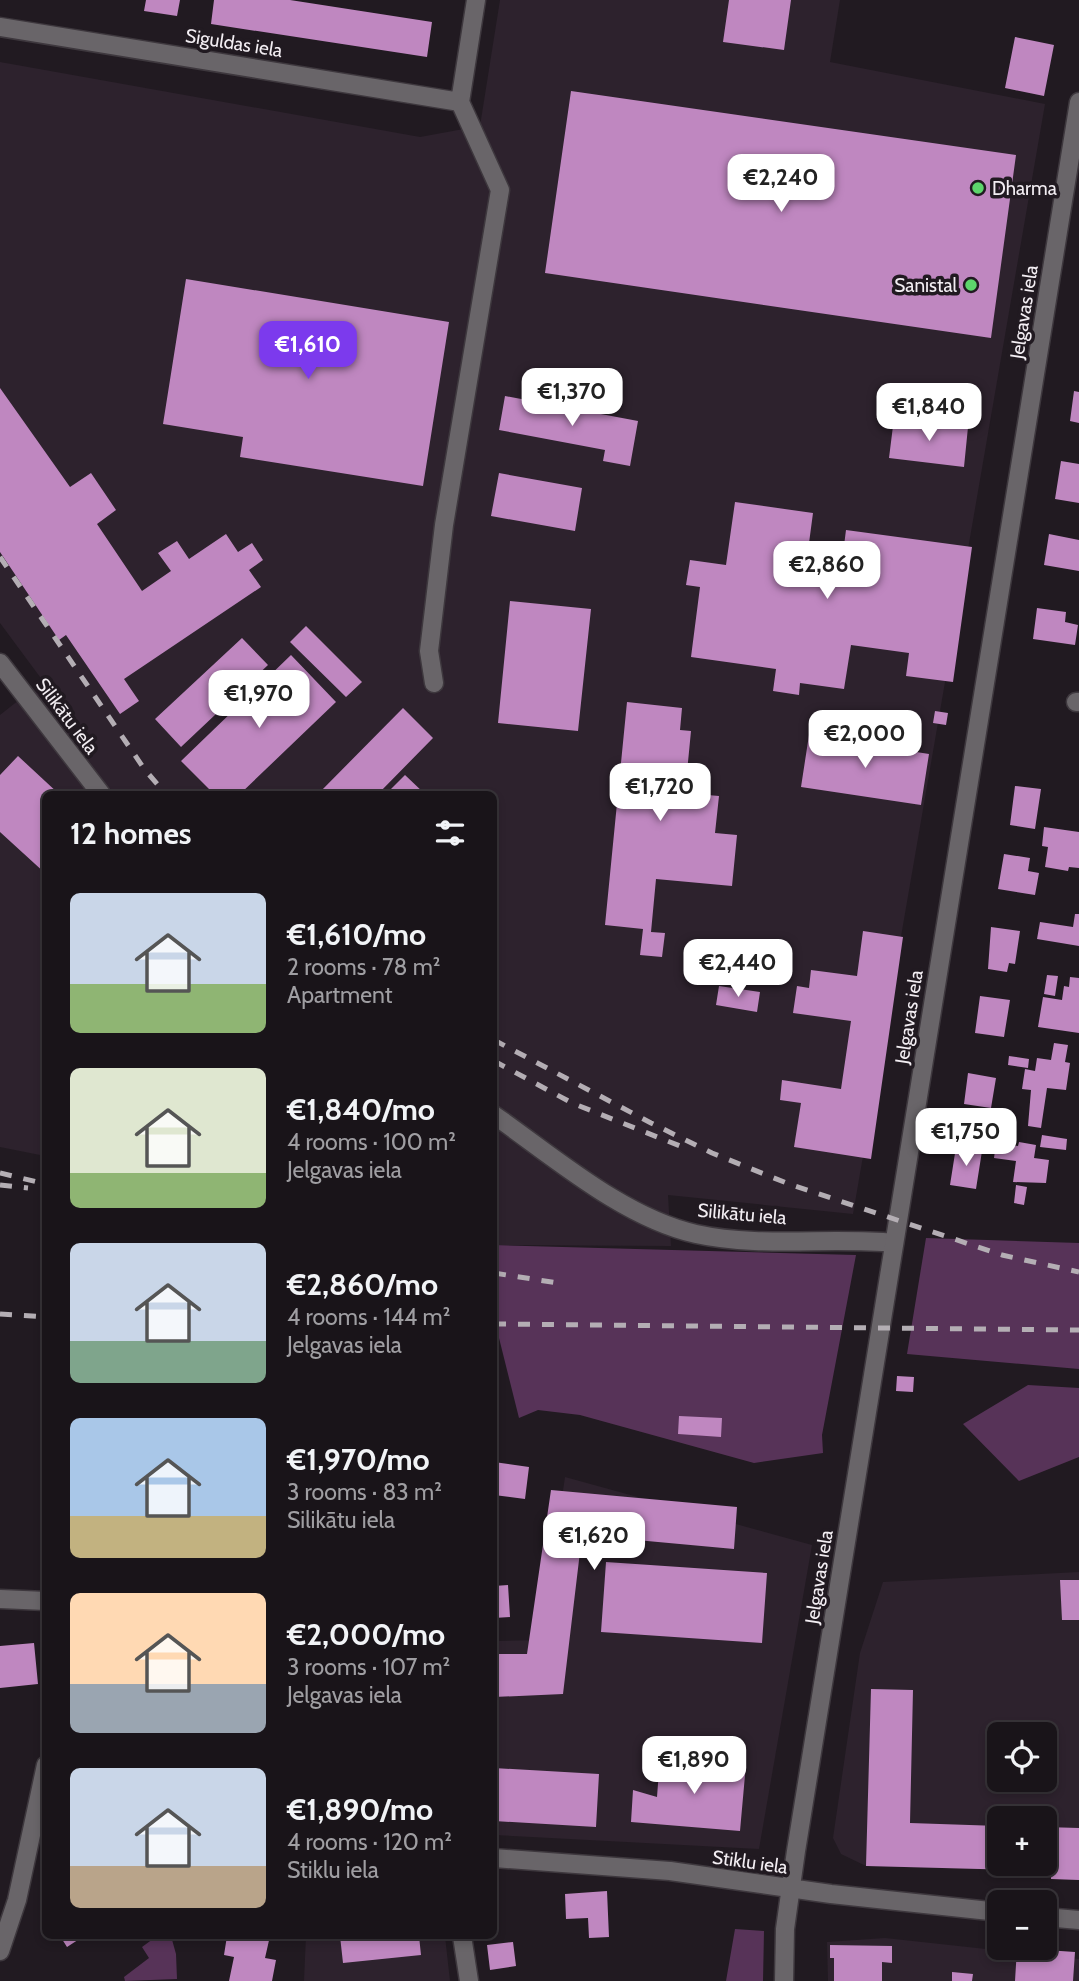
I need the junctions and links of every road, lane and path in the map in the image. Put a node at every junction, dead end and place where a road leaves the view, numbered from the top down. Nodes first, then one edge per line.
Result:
1 (477, 0) edge
2 (0, 27) edge
3 (460, 102) junction
4 (1079, 102) edge
5 (1076, 142) edge
6 (0, 663) edge
7 (434, 683) dead end
8 (99, 791) edge
9 (497, 1117) edge
10 (894, 1243) junction
11 (0, 1599) edge
12 (42, 1601) edge
13 (42, 1784) edge
14 (497, 1858) edge
15 (792, 1889) junction
16 (987, 1911) edge
17 (1057, 1918) edge
18 (1079, 1920) edge
19 (462, 1939) edge
20 (0, 1951) edge
21 (468, 1981) edge
22 (784, 1981) edge

1 - 3 street
2 - 3 street, Siguldas iela
3 - 7 street
4 - 5 street, Jelgavas iela
5 - 10 street, Jelgavas iela
6 - 8 street, Silikātu iela
9 - 10 street, Silikātu iela
10 - 15 street, Jelgavas iela
11 - 12 street
13 - 20 street
14 - 15 street, Stiklu iela
15 - 16 street, Stiklu iela
15 - 22 street, Jelgavas iela
17 - 18 street
19 - 21 street

